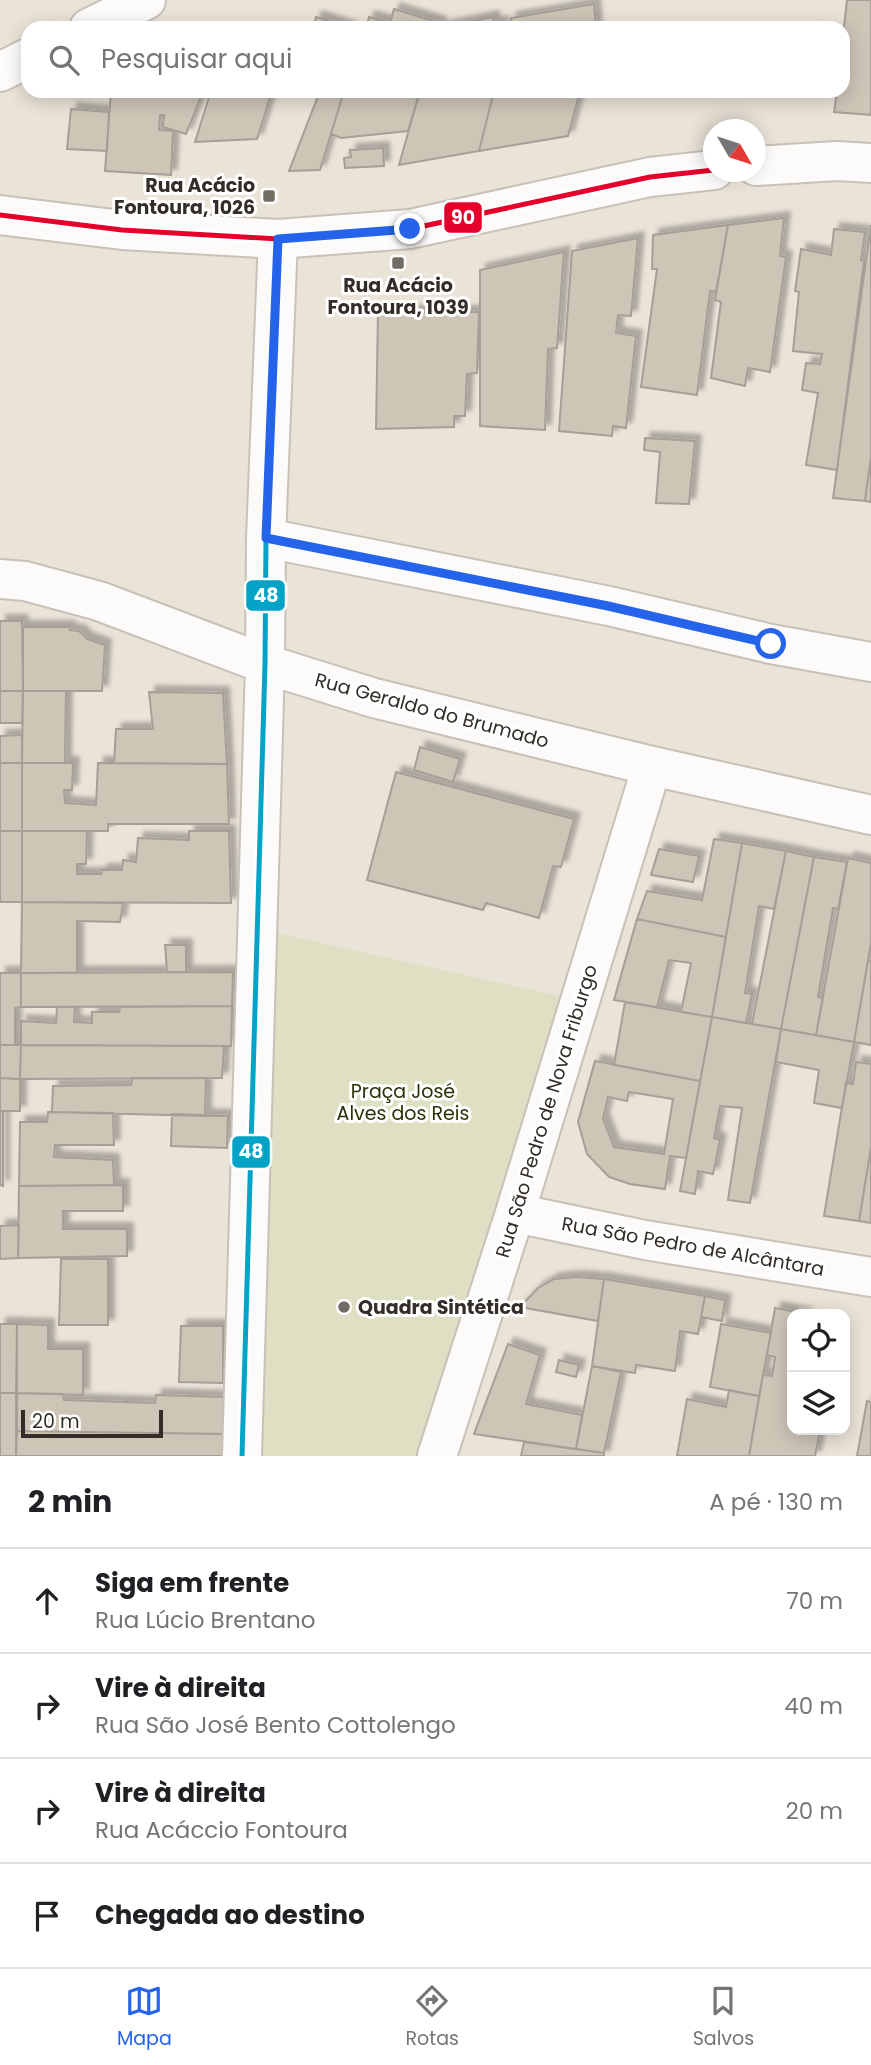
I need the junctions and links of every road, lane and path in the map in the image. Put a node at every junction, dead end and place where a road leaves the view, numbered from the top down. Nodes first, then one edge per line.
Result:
1 (146, 0) edge
2 (103, 21) edge
3 (21, 62) edge
4 (0, 72) edge
5 (871, 163) edge
6 (766, 165) edge
7 (703, 171) edge
8 (0, 215) edge
9 (278, 239) junction
10 (266, 538) junction
11 (0, 579) edge
12 (871, 662) edge
13 (265, 664) junction
14 (652, 766) junction
15 (871, 816) edge
16 (515, 1213) junction
17 (871, 1277) edge
18 (242, 1456) edge
19 (437, 1456) edge

1 - 2 street
3 - 4 street
5 - 6 street
7 - 9 street
8 - 9 street
9 - 10 street
10 - 12 street
10 - 13 street
11 - 13 street, Rua Geraldo do Brumado
13 - 14 street, Rua Geraldo do Brumado
13 - 18 street
14 - 15 street, Rua Geraldo do Brumado
14 - 16 street, Rua São Pedro de Nova Friburgo
16 - 17 street, Rua São Pedro de Alcântara
16 - 19 street, Rua São Pedro de Nova Friburgo

